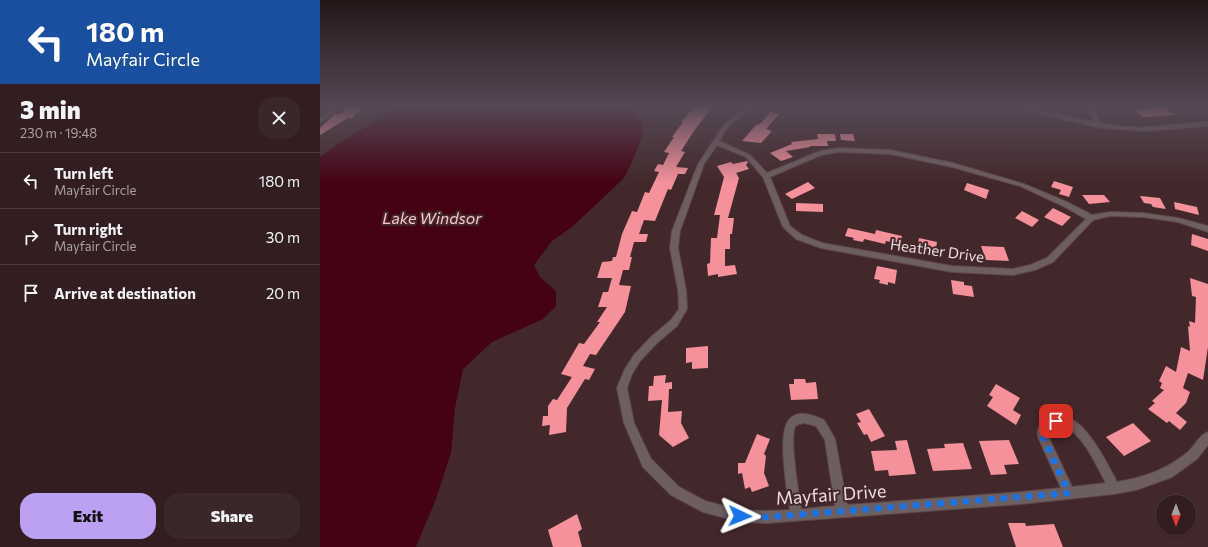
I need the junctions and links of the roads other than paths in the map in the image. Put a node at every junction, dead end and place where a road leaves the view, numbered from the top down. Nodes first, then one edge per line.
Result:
1 (723, 132) edge
2 (716, 142) junction
3 (766, 176) junction
4 (1091, 218) junction
5 (1208, 229) edge
6 (1208, 437) edge
7 (1114, 488) junction
8 (1069, 493) junction
9 (842, 511) junction
10 (796, 514) junction

1 - 2 street, Mayfair Drive
2 - 3 street, Heather Drive
2 - 10 street, Mayfair Drive
3 - 4 street
3 - 4 street, Heather Drive
4 - 5 street
6 - 7 street, Mayfair Drive
7 - 8 street, Mayfair Drive
7 - 8 street
8 - 9 street, Mayfair Drive
9 - 10 street, Mayfair Drive
9 - 10 street

